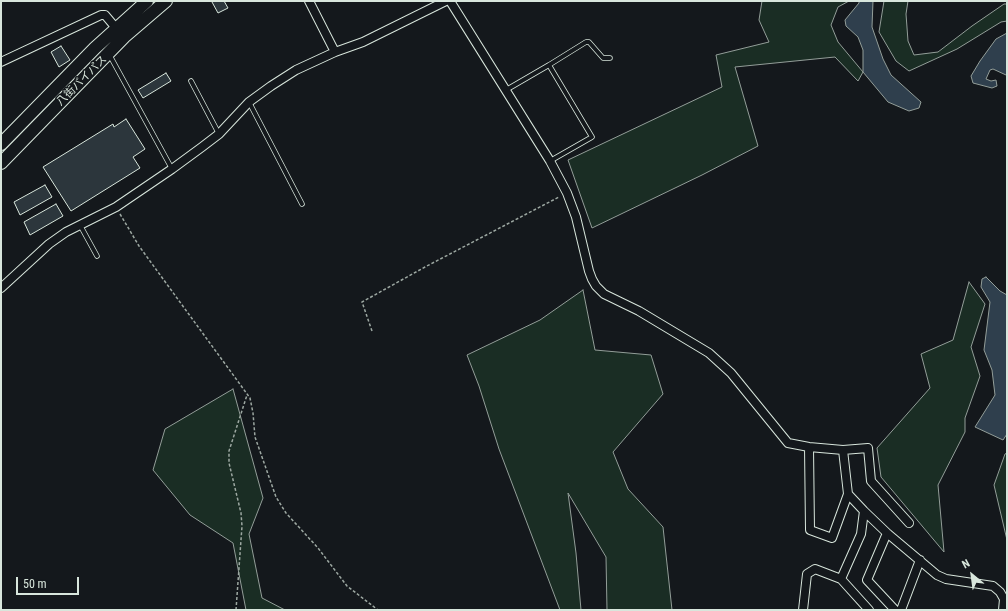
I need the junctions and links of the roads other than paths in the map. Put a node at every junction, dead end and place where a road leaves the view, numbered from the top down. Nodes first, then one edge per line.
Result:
1 (146, 1) edge
2 (166, 1) edge
3 (310, 1) edge
4 (446, 1) edge
5 (450, 1) edge
6 (116, 28) junction
7 (335, 52) junction
8 (109, 53) junction
9 (610, 58) dead end
10 (1, 62) edge
11 (549, 65) junction
12 (190, 81) dead end
13 (506, 90) junction
14 (249, 102) junction
15 (219, 134) junction
16 (1, 144) edge
17 (550, 161) junction
18 (1, 163) edge
19 (172, 170) junction
20 (302, 204) dead end
21 (80, 225) junction
22 (97, 256) dead end
23 (1, 288) edge
24 (810, 447) junction
25 (843, 450) junction
26 (848, 494) junction
27 (864, 511) junction
28 (910, 522) dead end
29 (887, 533) junction
30 (920, 560) junction
31 (841, 579) junction
32 (803, 610) edge
33 (869, 610) edge
34 (895, 610) edge
35 (901, 610) edge
36 (1003, 610) edge

1 - 6 main road, 八街バイパス
2 - 8 main road, 八街バイパス
3 - 7 street
4 - 7 street
5 - 13 street
6 - 10 street
6 - 16 main road, 八街バイパス
7 - 14 street
8 - 18 main road, 八街バイパス
8 - 19 lane
9 - 11 lane
11 - 13 lane
11 - 17 lane
12 - 15 lane
13 - 17 street
14 - 15 street
14 - 20 lane
15 - 19 street
17 - 24 street
19 - 21 street
21 - 22 lane
21 - 23 street
24 - 25 street
24 - 26 street
25 - 26 street
25 - 28 street
26 - 27 street
27 - 29 street
27 - 31 street
29 - 30 street
29 - 34 street
30 - 35 street
30 - 36 street
31 - 32 street
31 - 33 street

